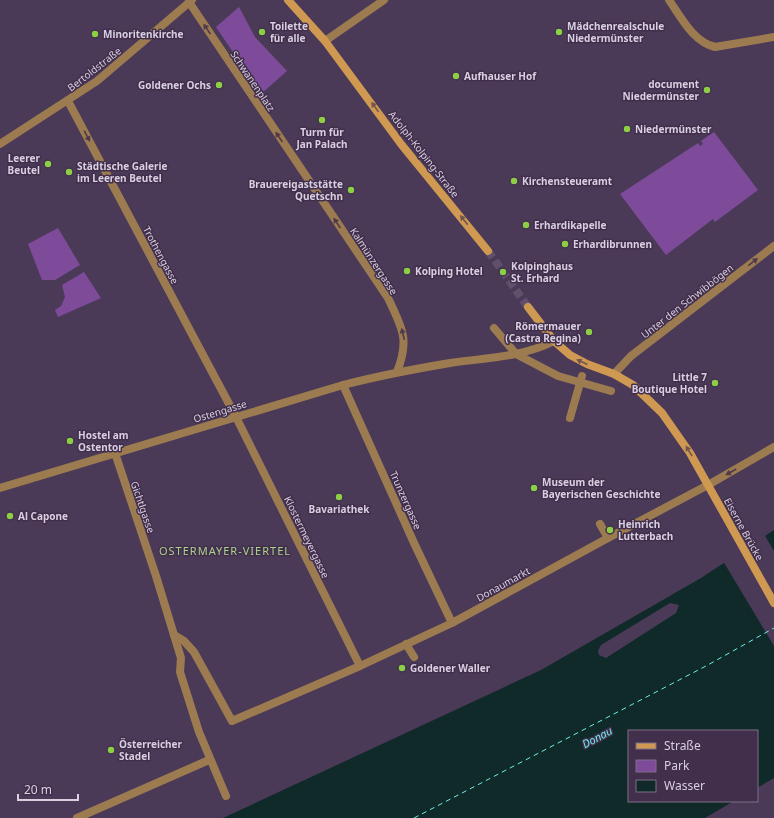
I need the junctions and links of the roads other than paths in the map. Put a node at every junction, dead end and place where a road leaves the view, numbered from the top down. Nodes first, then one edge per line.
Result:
1 (288, 0) edge
2 (384, 0) edge
3 (668, 0) edge
4 (191, 1) edge
5 (773, 36) edge
6 (325, 41) junction
7 (68, 101) junction
8 (0, 144) edge
9 (301, 170) joint
10 (774, 246) edge
11 (488, 251) tunnel mouth
12 (528, 307) tunnel mouth
13 (494, 328) dead end
14 (554, 341) junction
15 (516, 354) junction
16 (397, 372) junction
17 (614, 374) junction
18 (582, 380) junction
19 (343, 385) junction
20 (611, 391) dead end
21 (236, 417) junction
22 (570, 418) dead end
23 (774, 447) edge
24 (115, 453) junction
25 (708, 485) junction
26 (0, 488) edge
27 (600, 524) dead end
28 (608, 538) junction
29 (774, 603) edge
30 (452, 623) junction
31 (174, 635) junction
32 (406, 644) junction
33 (414, 658) dead end
34 (360, 666) junction
35 (209, 760) junction
36 (226, 796) dead end
37 (77, 818) edge

1 - 6 street
2 - 6 street
3 - 5 street
4 - 7 street, Bertoldstraße
9 -> 4 street, Schwanenplatz
11 -> 6 street, Adolph-Kolping-Straße
7 - 8 street, Bertoldstraße
7 -> 21 street, Trothengasse
16 -> 9 street, Kalmünzergasse
17 -> 10 street, Unter den Schwibbögen
12 - 14 street
13 - 15 street
14 - 15 street, Ostengasse
17 -> 14 street, Eiserne Brücke
15 - 16 street, Ostengasse
15 - 18 street
16 - 19 street, Ostengasse
25 -> 17 street, Eiserne Brücke
18 - 20 street
18 - 22 street
19 - 21 street, Ostengasse
19 - 30 street, Trunzergasse
21 - 24 street, Ostengasse
21 - 34 street, Klostermeyergasse
23 -> 25 street, Donaumarkt
24 - 26 street, Ostengasse
24 - 31 street, Gichtlgasse
25 - 28 street, Donaumarkt
25 - 29 street, Eiserne Brücke
27 - 28 street
28 - 30 street, Donaumarkt
30 - 32 street, Donaumarkt
31 - 34 street, Donaumarkt
31 - 35 street, Gichtlgasse
32 - 33 street
32 - 34 street, Donaumarkt
35 - 36 street, Gichtlgasse
35 - 37 street

